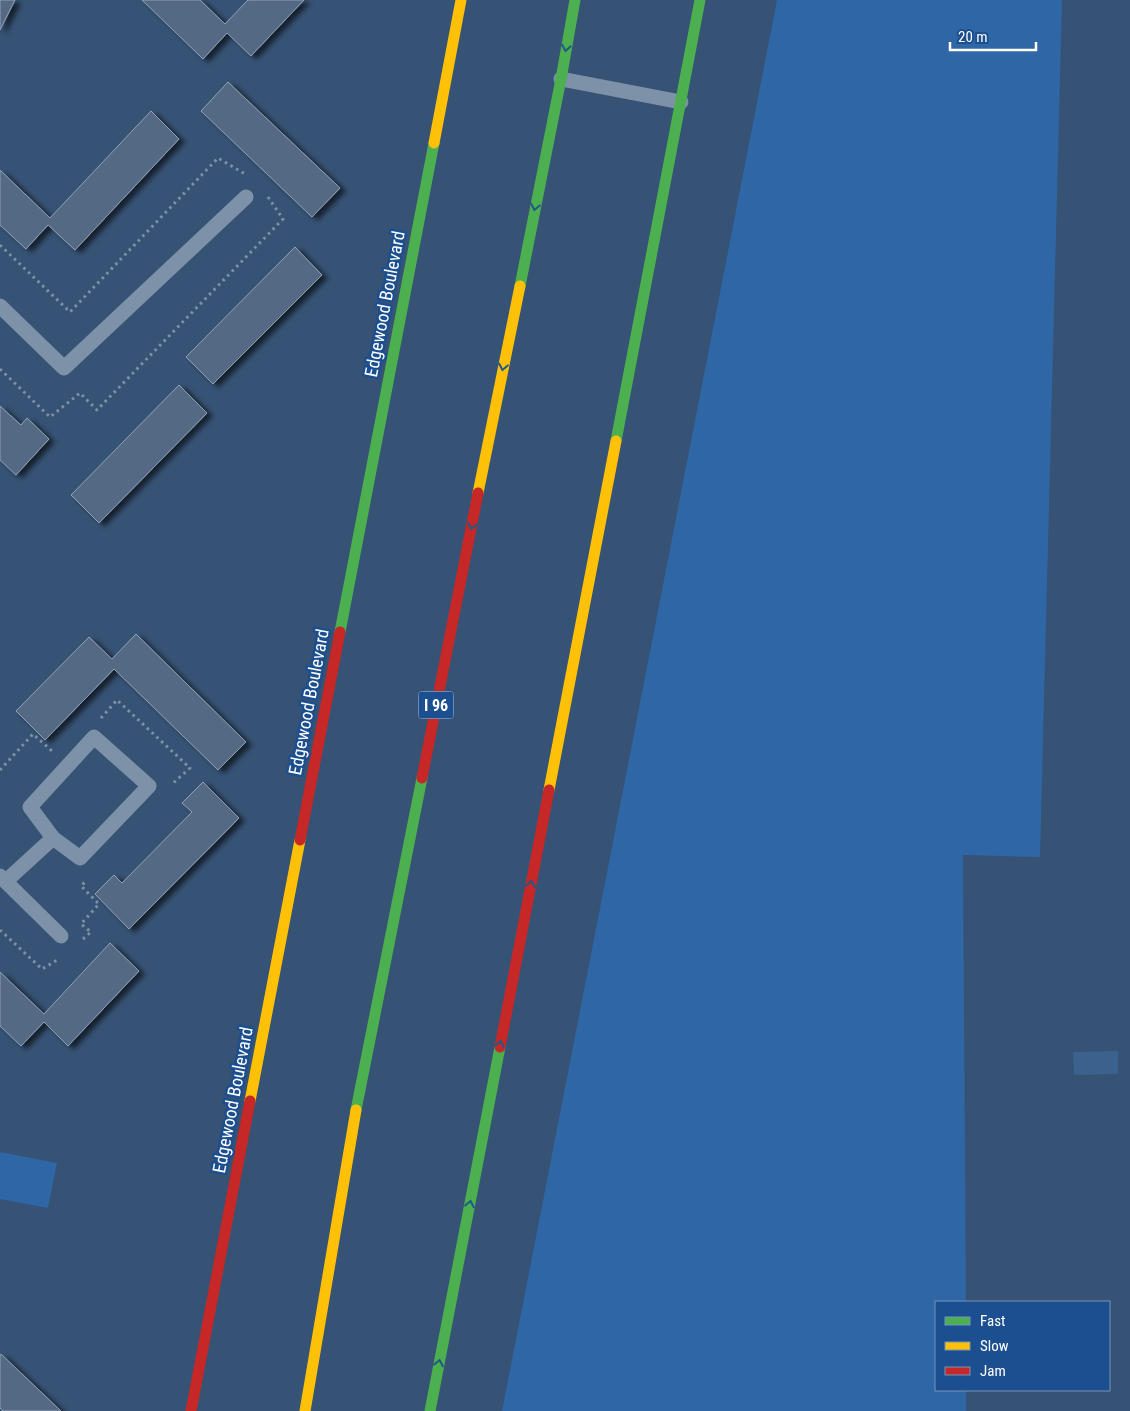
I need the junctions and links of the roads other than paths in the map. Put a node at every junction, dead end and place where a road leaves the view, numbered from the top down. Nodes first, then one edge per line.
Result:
1 (461, 0) edge
2 (575, 0) edge
3 (700, 0) edge
4 (561, 79) junction
5 (680, 102) junction
6 (246, 197) dead end
7 (0, 306) edge
8 (53, 838) junction
9 (3, 879) edge
10 (61, 936) dead end
11 (191, 1411) edge
12 (305, 1411) edge
13 (430, 1411) edge

1 - 11 main road, Edgewood Boulevard
2 -> 4 main road, I 96
3 - 5 main road
4 - 5 lane
4 -> 12 main road, I 96
13 -> 5 main road
6 - 7 lane
8 - 8 lane
8 - 9 lane
9 - 10 lane

